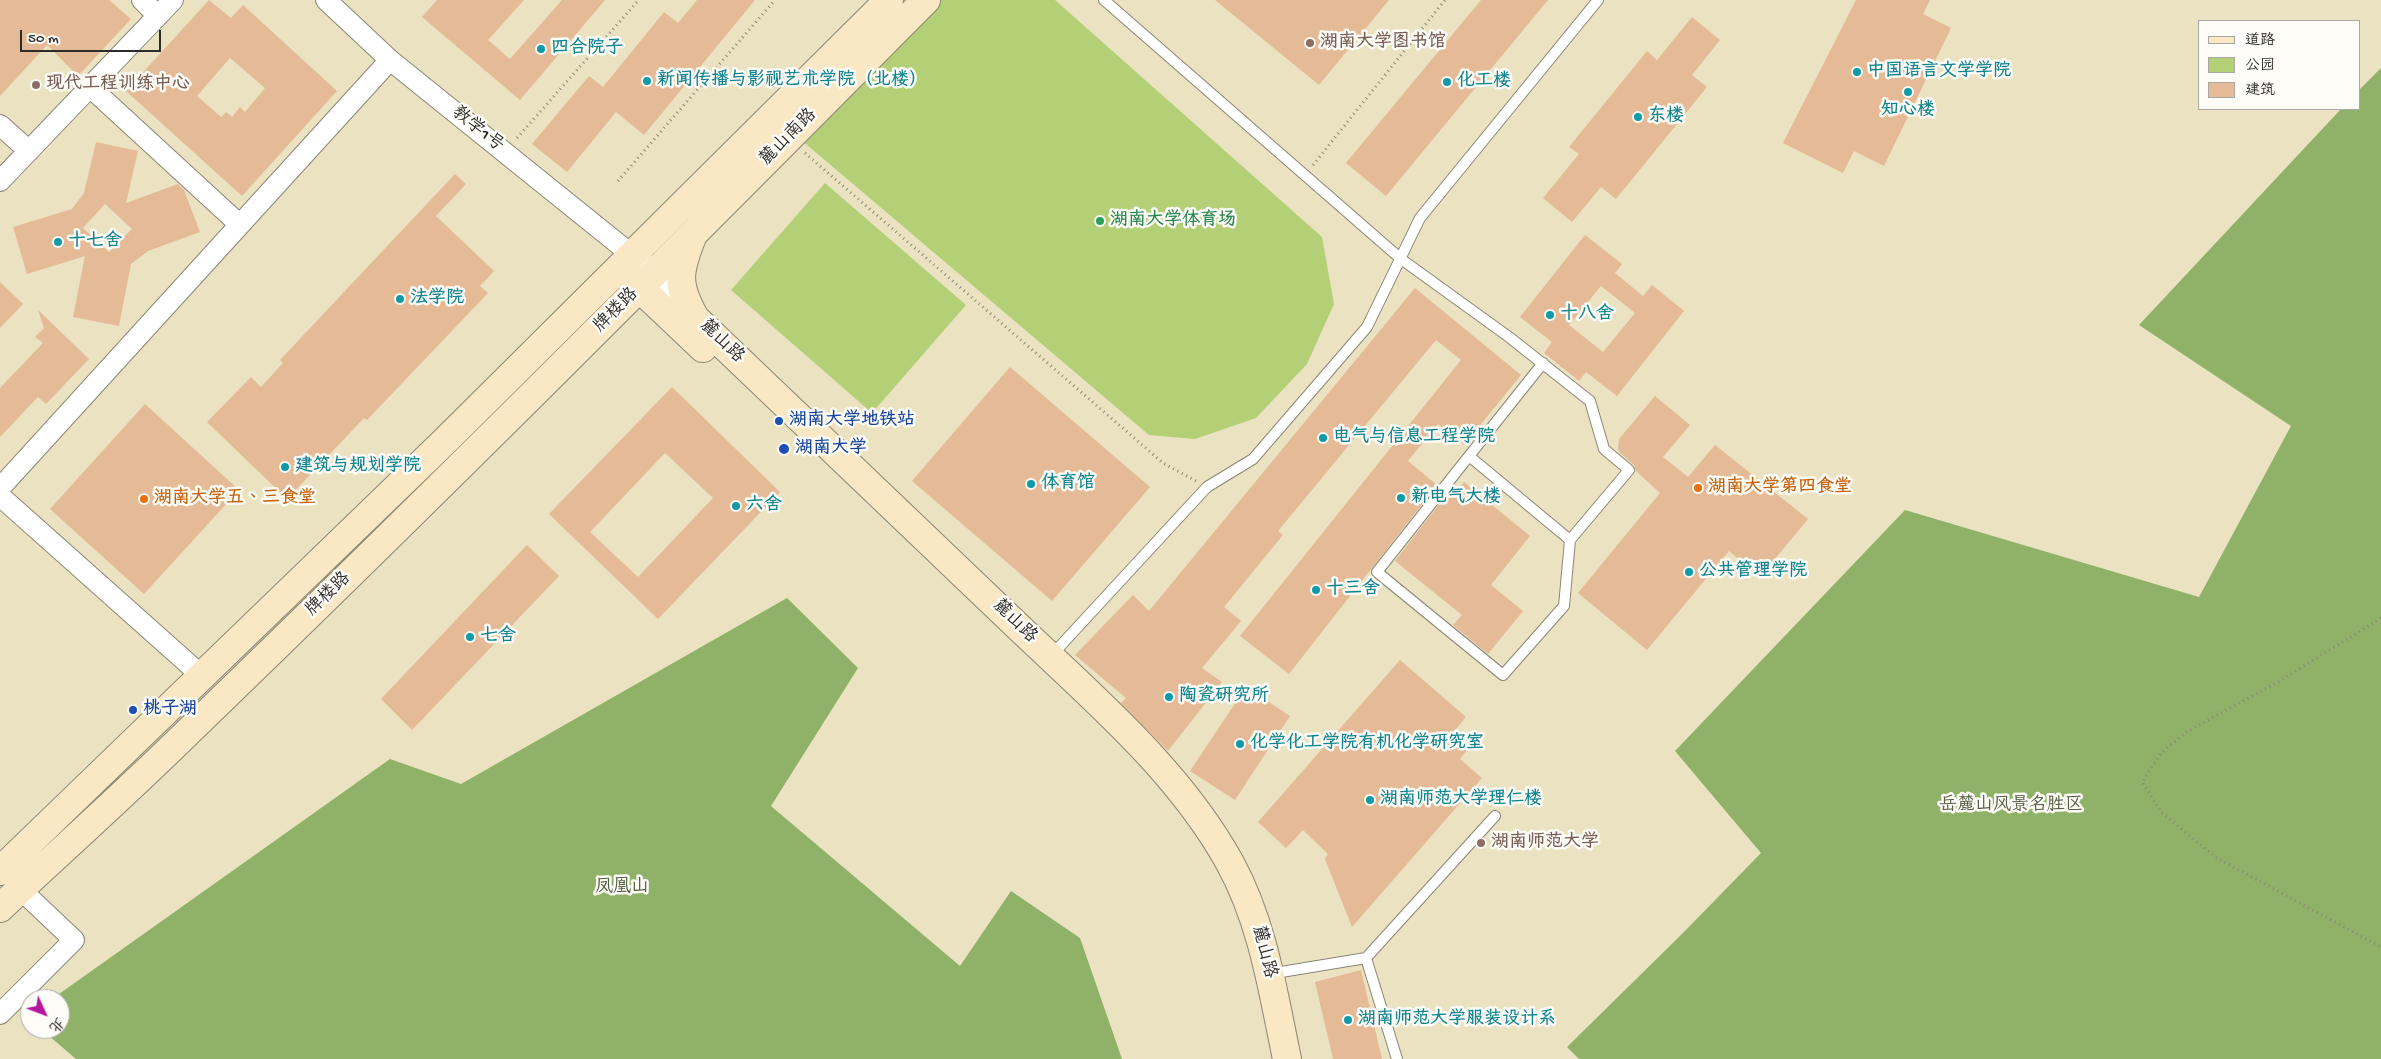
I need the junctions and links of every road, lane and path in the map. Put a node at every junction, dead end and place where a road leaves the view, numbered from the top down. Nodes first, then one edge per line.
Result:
1 (142, 0) edge
2 (173, 0) edge
3 (326, 0) edge
4 (637, 0) edge
5 (775, 0) edge
6 (889, 0) edge
7 (926, 0) edge
8 (1104, 0) edge
9 (1445, 0) edge
10 (1598, 0) edge
11 (158, 16) junction
12 (390, 60) junction
13 (90, 87) junction
14 (0, 125) edge
15 (29, 151) junction
16 (802, 151) dead end
17 (504, 152) junction
18 (1305, 175) junction
19 (0, 181) edge
20 (618, 182) dead end
21 (238, 224) junction
22 (694, 234) junction
23 (1401, 259) junction
24 (625, 262) junction
25 (646, 282) junction
26 (689, 324) junction
27 (602, 326) junction
28 (1543, 363) junction
29 (1469, 456) junction
30 (1207, 487) junction
31 (0, 488) edge
32 (0, 496) edge
33 (1570, 540) junction
34 (2381, 618) edge
35 (1050, 657) junction
36 (202, 676) junction
37 (1495, 816) dead end
38 (0, 871) edge
39 (20, 889) junction
40 (0, 908) edge
41 (2381, 947) edge
42 (1366, 958) junction
43 (1269, 974) junction
44 (0, 1014) edge
45 (1271, 1059) edge
46 (1287, 1059) edge
47 (1397, 1059) edge

1 - 11 street
2 - 11 street
3 - 12 street, 教学1号
4 - 17 path
5 - 20 path
6 - 24 main road, 麓山南路
7 - 22 main road, 麓山南路
8 - 18 lane
9 - 18 path
10 - 23 lane
11 - 13 street
12 - 17 street, 教学1号
12 - 21 street
13 - 15 street
13 - 21 street
14 - 15 street
15 - 19 street
16 - 30 path
17 - 24 street, 教学1号
18 - 23 lane
21 - 31 street
22 - 25 main road, 麓山南路
22 - 26 main road
23 - 28 lane
23 - 30 lane
24 - 25 main road, 麓山路
24 - 36 main road, 牌楼路
25 - 26 main road, 麓山路
25 - 27 main road, 牌楼路
26 - 27 main road
26 - 35 main road, 麓山路
26 - 45 main road, 麓山路
27 - 39 main road, 牌楼路
28 - 29 lane
28 - 33 lane
29 - 33 lane
29 - 33 lane
30 - 35 lane
32 - 36 street
34 - 41 path
35 - 43 main road, 麓山路
36 - 38 main road, 牌楼路
37 - 42 lane
39 - 40 main road, 牌楼路
39 - 44 street
42 - 43 lane
42 - 47 lane
43 - 46 main road, 麓山路

